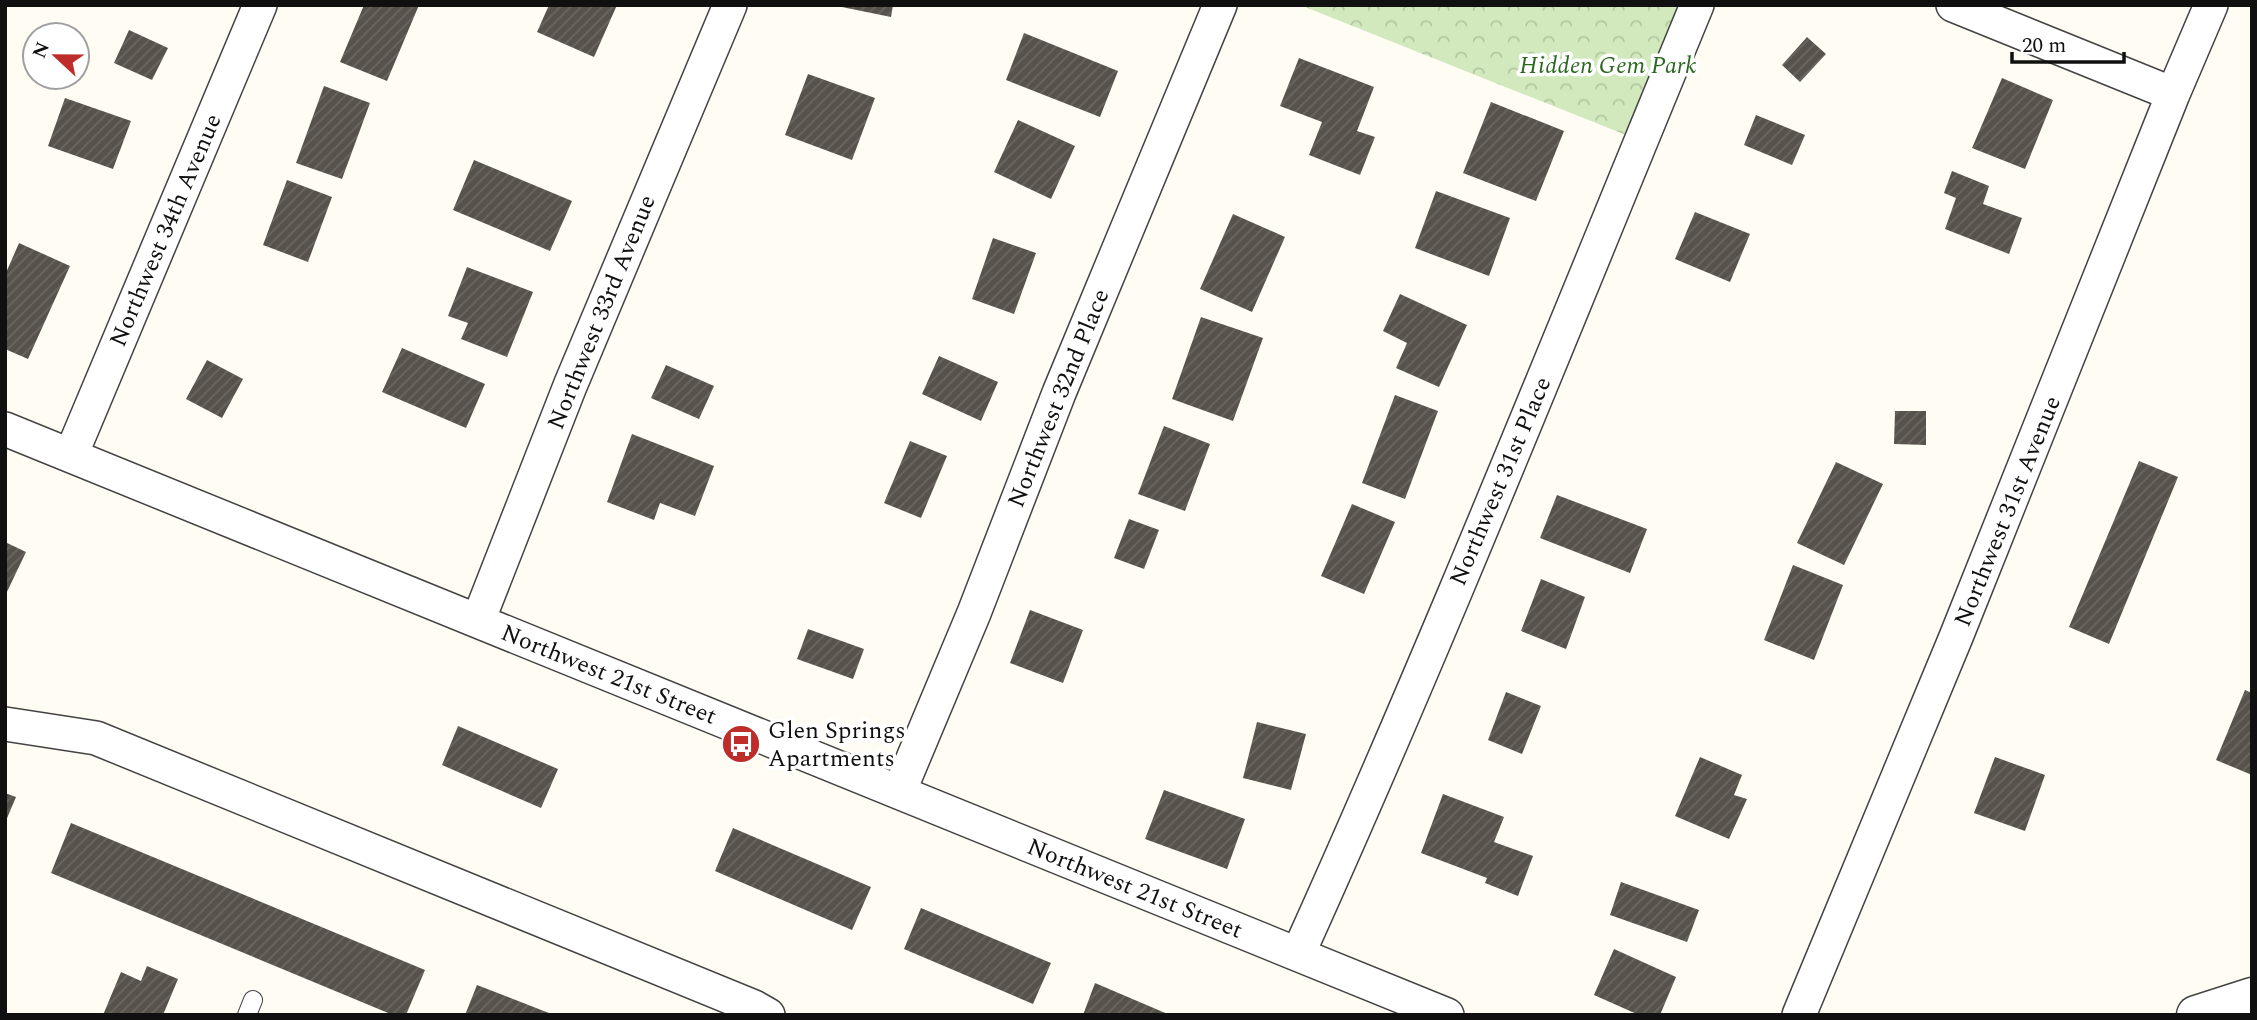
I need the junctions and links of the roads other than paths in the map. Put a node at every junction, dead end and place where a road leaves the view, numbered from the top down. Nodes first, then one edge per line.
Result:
1 (260, 5) edge
2 (730, 5) edge
3 (1220, 5) edge
4 (1697, 5) edge
5 (1953, 5) edge
6 (2211, 5) edge
7 (2173, 93) junction
8 (5, 429) edge
9 (71, 455) junction
10 (478, 621) junction
11 (5, 724) edge
12 (899, 792) junction
13 (1298, 954) junction
14 (2252, 997) edge
15 (768, 1015) edge
16 (1447, 1015) edge
17 (1799, 1015) edge
18 (2196, 1015) edge

1 - 9 street, Northwest 34th Avenue
2 - 10 street, Northwest 33rd Avenue
3 - 12 street, Northwest 32nd Place
4 - 13 street, Northwest 31st Place
5 - 7 street
6 - 7 street, Northwest 31st Avenue
7 - 17 street, Northwest 31st Avenue
8 - 9 street, Northwest 21st Street
9 - 10 street, Northwest 21st Street
10 - 12 street, Northwest 21st Street
11 - 15 street
12 - 13 street, Northwest 21st Street
13 - 16 street, Northwest 21st Street
14 - 18 street

